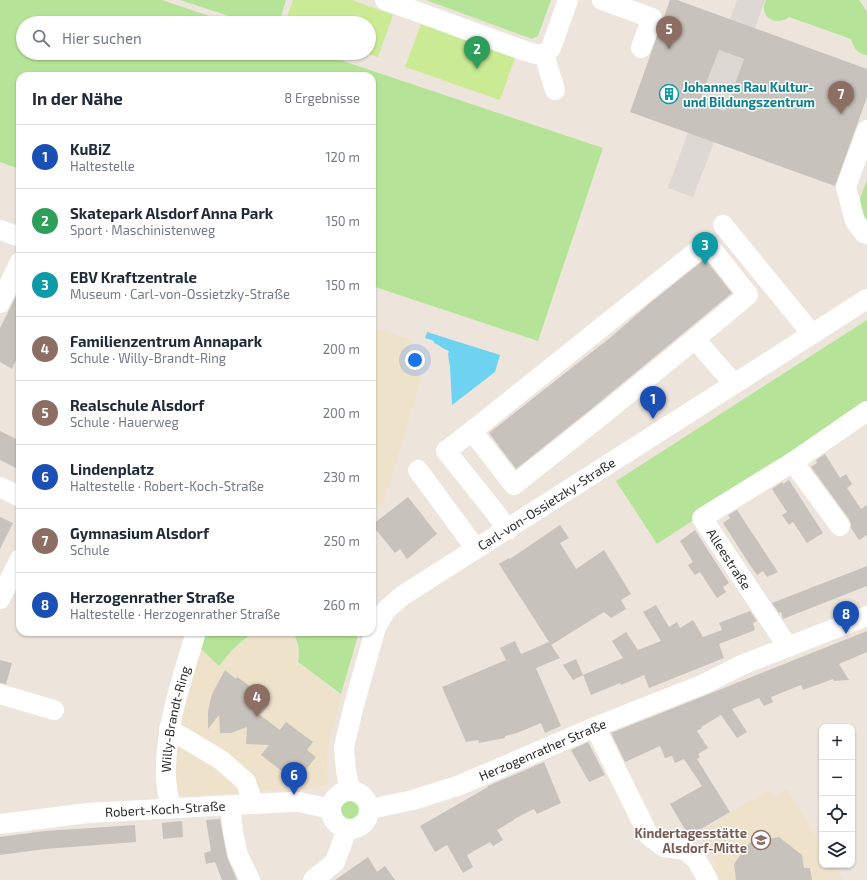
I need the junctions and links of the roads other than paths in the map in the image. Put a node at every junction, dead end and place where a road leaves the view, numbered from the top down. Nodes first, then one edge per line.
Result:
1 (385, 0) edge
2 (568, 0) edge
3 (602, 0) edge
4 (641, 48) dead end
5 (544, 54) junction
6 (555, 90) dead end
7 (867, 130) edge
8 (0, 230) edge
9 (867, 234) edge
10 (16, 236) edge
11 (707, 243) junction
12 (16, 270) edge
13 (1, 299) edge
14 (867, 299) edge
15 (812, 334) junction
16 (695, 339) junction
17 (734, 384) junction
18 (867, 411) edge
19 (472, 431) junction
20 (793, 462) junction
21 (418, 470) dead end
22 (0, 487) edge
23 (16, 495) edge
24 (840, 526) dead end
25 (508, 530) junction
26 (476, 549) junction
27 (16, 571) edge
28 (0, 599) edge
29 (867, 616) edge
30 (376, 627) edge
31 (195, 636) edge
32 (373, 636) edge
33 (788, 648) junction
34 (0, 694) edge
35 (54, 710) dead end
36 (595, 727) junction
37 (169, 729) junction
38 (350, 791) junction
39 (253, 804) junction
40 (230, 805) junction
41 (170, 808) junction
42 (331, 809) junction
43 (370, 809) junction
44 (0, 824) edge
45 (346, 830) junction
46 (250, 880) edge
47 (313, 880) edge
48 (708, 880) edge

1 - 5 street
2 - 5 street
3 - 4 street
5 - 6 street
7 - 9 street
8 - 10 street
11 - 15 street
11 - 16 street
11 - 19 street
12 - 13 street
14 - 15 street, Carl-von-Ossietzky-Straße
15 - 17 street, Carl-von-Ossietzky-Straße
16 - 17 street
16 - 19 street
17 - 25 street, Carl-von-Ossietzky-Straße
18 - 20 street, Alleestraße
19 - 25 street
20 - 24 street
20 - 33 street, Alleestraße
21 - 26 street
22 - 23 street
25 - 26 street, Carl-von-Ossietzky-Straße
26 - 30 street, Carl-von-Ossietzky-Straße
27 - 28 street
29 - 33 street, Herzogenrather Straße
31 - 37 street, Willy-Brandt-Ring
32 - 38 street, Carl-von-Ossietzky-Straße
33 - 36 street, Herzogenrather Straße
34 - 35 street
36 - 43 street, Herzogenrather Straße
36 - 48 street
37 - 39 street
37 - 41 street, Willy-Brandt-Ring
38 - 42 street
38 - 43 street
39 - 40 street, Robert-Koch-Straße
39 - 42 street, Robert-Koch-Straße
40 - 41 street, Robert-Koch-Straße
40 - 46 street
41 - 44 street, Robert-Koch-Straße
42 - 45 street
43 - 45 street
45 - 47 street

